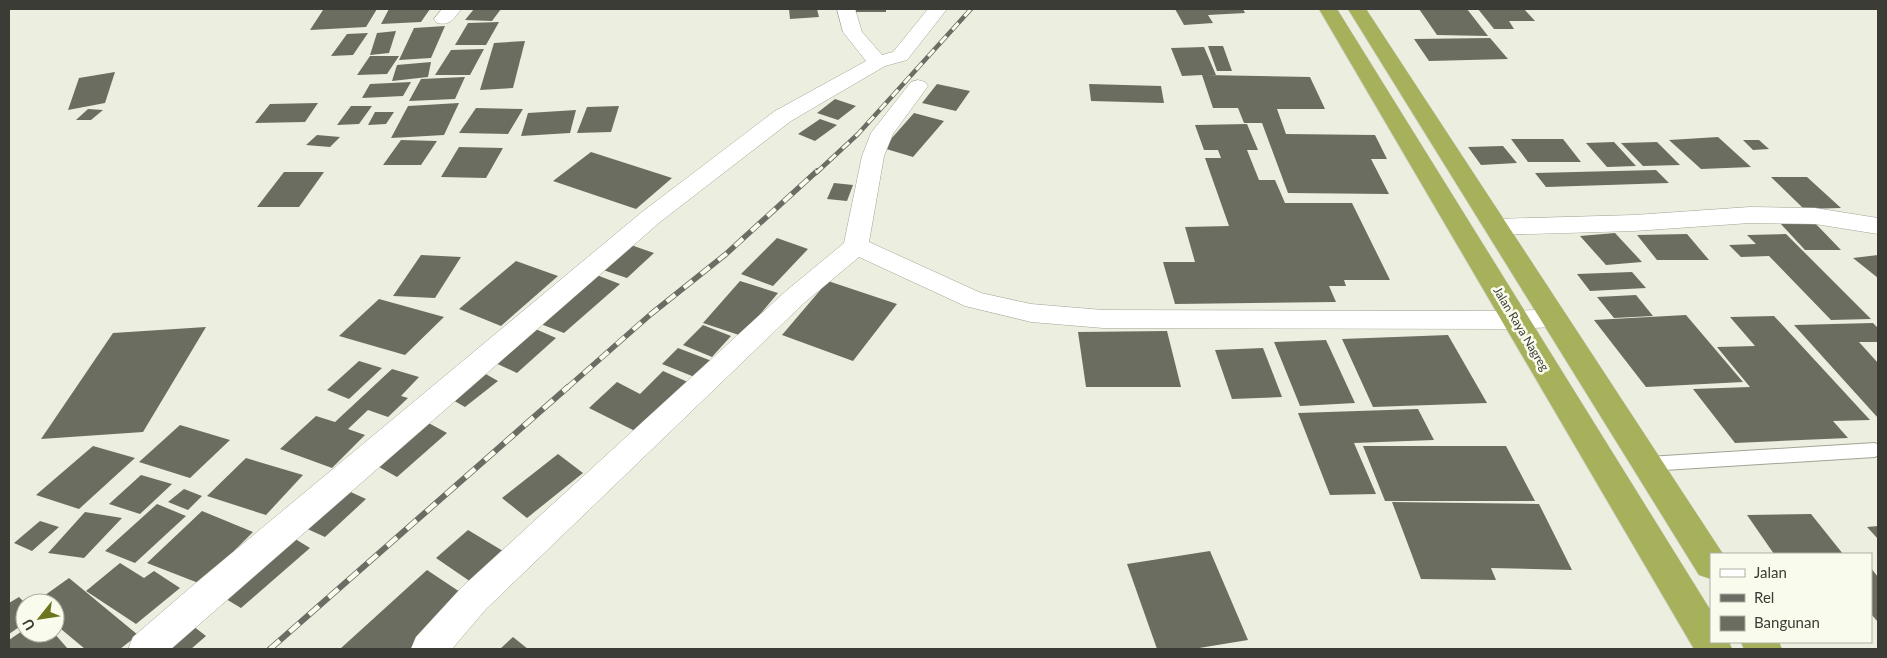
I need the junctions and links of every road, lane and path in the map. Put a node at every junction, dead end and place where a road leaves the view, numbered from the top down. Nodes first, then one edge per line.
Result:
1 (846, 9) edge
2 (938, 9) edge
3 (1328, 9) edge
4 (1357, 9) edge
5 (878, 62) junction
6 (918, 86) dead end
7 (1495, 226) junction
8 (1878, 226) edge
9 (856, 246) junction
10 (1553, 318) junction
11 (1515, 320) junction
12 (1875, 450) dead end
13 (1648, 464) junction
14 (1710, 563) edge
15 (1710, 642) edge
16 (146, 649) edge
17 (429, 649) edge

1 - 5 street
2 - 5 street
3 - 11 highway, Jalan Raya Nagreg
4 - 7 highway
5 - 16 street
6 - 9 street
7 - 8 street
7 - 10 highway
9 - 11 street
9 - 17 street
10 - 11 street
10 - 13 highway
11 - 15 highway, Jalan Raya Nagreg
12 - 13 lane
13 - 14 highway

